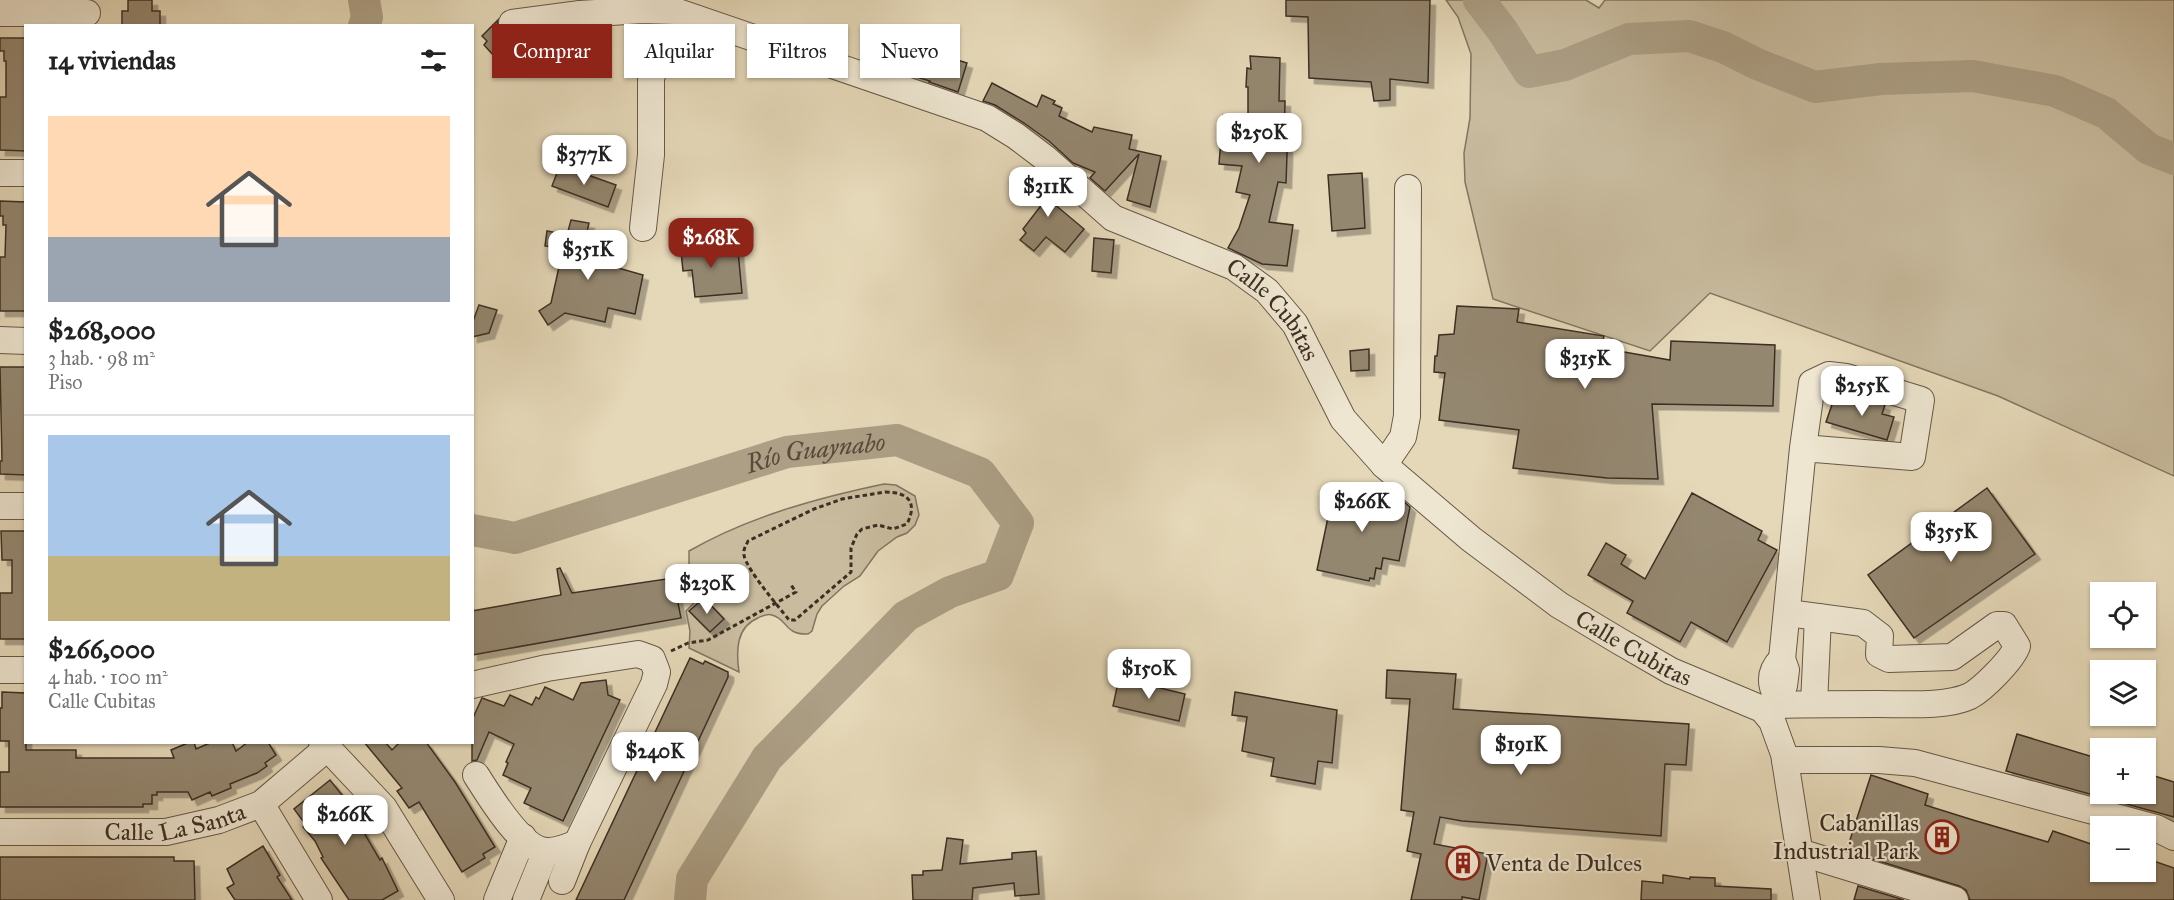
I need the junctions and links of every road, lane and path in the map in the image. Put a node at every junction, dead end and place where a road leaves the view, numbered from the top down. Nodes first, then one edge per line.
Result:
1 (0, 13) edge
2 (87, 13) edge
3 (701, 21) junction
4 (512, 23) dead end
5 (0, 173) edge
6 (24, 173) edge
7 (1408, 188) dead end
8 (643, 228) dead end
9 (0, 340) edge
10 (24, 340) edge
11 (1803, 448) junction
12 (1384, 465) junction
13 (0, 506) edge
14 (24, 506) edge
15 (792, 585) dead end
16 (775, 603) junction
17 (1788, 613) junction
18 (1818, 617) junction
19 (652, 658) junction
20 (0, 670) edge
21 (24, 670) edge
22 (474, 685) edge
23 (1814, 704) junction
24 (1774, 706) junction
25 (324, 745) edge
26 (1785, 760) junction
27 (476, 775) dead end
28 (261, 804) junction
29 (0, 832) edge
30 (2174, 837) edge
31 (578, 843) junction
32 (534, 845) junction
33 (1799, 852) junction
34 (562, 881) dead end
35 (319, 900) edge
36 (441, 900) edge
37 (497, 900) edge
38 (511, 900) edge
39 (526, 900) edge
40 (1807, 900) edge
41 (1955, 900) edge

1 - 2 street
3 - 4 street, Calle Cubitas
3 - 8 street
3 - 12 street, Calle Cubitas
5 - 6 street
7 - 12 street
9 - 10 street
11 - 11 street
11 - 17 street
12 - 24 street, Calle Cubitas
13 - 14 street
15 - 16 path
16 - 16 path
16 - 19 path
17 - 18 street
17 - 24 street
18 - 23 street
18 - 23 street
19 - 22 street
19 - 31 street
20 - 21 street
23 - 24 street
24 - 26 street
25 - 28 street, Calle La Santa
25 - 36 street
26 - 30 street
26 - 33 street
27 - 32 street
28 - 29 street, Calle La Santa
28 - 35 street
31 - 32 street
31 - 34 street
32 - 37 street
32 - 38 street
32 - 39 street
33 - 40 street
33 - 41 street

